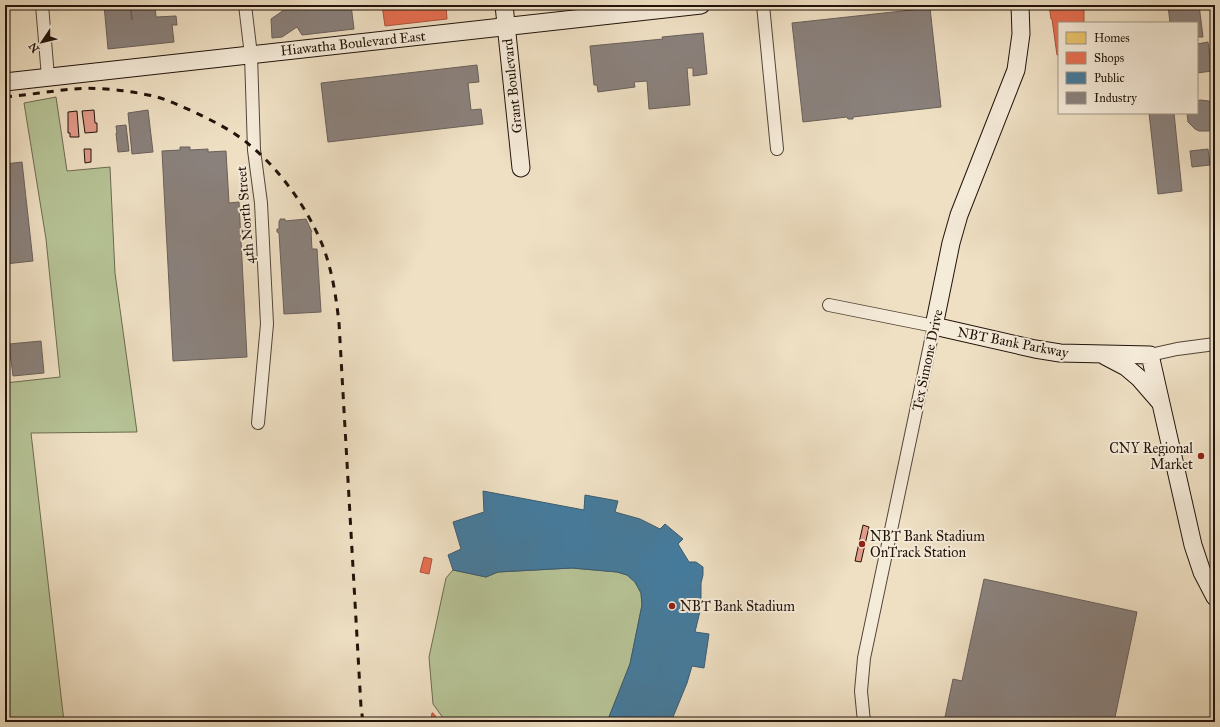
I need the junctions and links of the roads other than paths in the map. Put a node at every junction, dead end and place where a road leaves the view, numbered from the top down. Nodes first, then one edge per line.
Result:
1 (42, 5) edge
2 (245, 5) edge
3 (504, 5) edge
4 (702, 5) edge
5 (763, 5) edge
6 (1020, 5) edge
7 (506, 26) junction
8 (251, 54) junction
9 (48, 77) junction
10 (5, 82) edge
11 (777, 149) dead end
12 (521, 168) dead end
13 (829, 305) dead end
14 (934, 326) junction
15 (1215, 344) edge
16 (1103, 354) junction
17 (1150, 355) junction
18 (1162, 403) junction
19 (258, 422) dead end
20 (1215, 597) edge
21 (864, 722) edge

1 - 9 street
2 - 8 street, 4th North Street
3 - 7 street, Grant Boulevard
4 - 7 street, Hiawatha Boulevard East
5 - 11 street
6 - 14 street, Tex Simone Drive
7 - 8 street, Hiawatha Boulevard East
7 - 12 street, Grant Boulevard
8 - 9 street, Hiawatha Boulevard East
8 - 19 street, 4th North Street
9 - 10 street, Hiawatha Boulevard East
13 - 14 street, NBT Bank Parkway
14 - 16 street, NBT Bank Parkway
14 - 21 street, Tex Simone Drive
15 - 17 street
16 - 17 street, NBT Bank Parkway
16 - 18 street, NBT Bank Parkway
17 - 18 street
18 - 20 street

